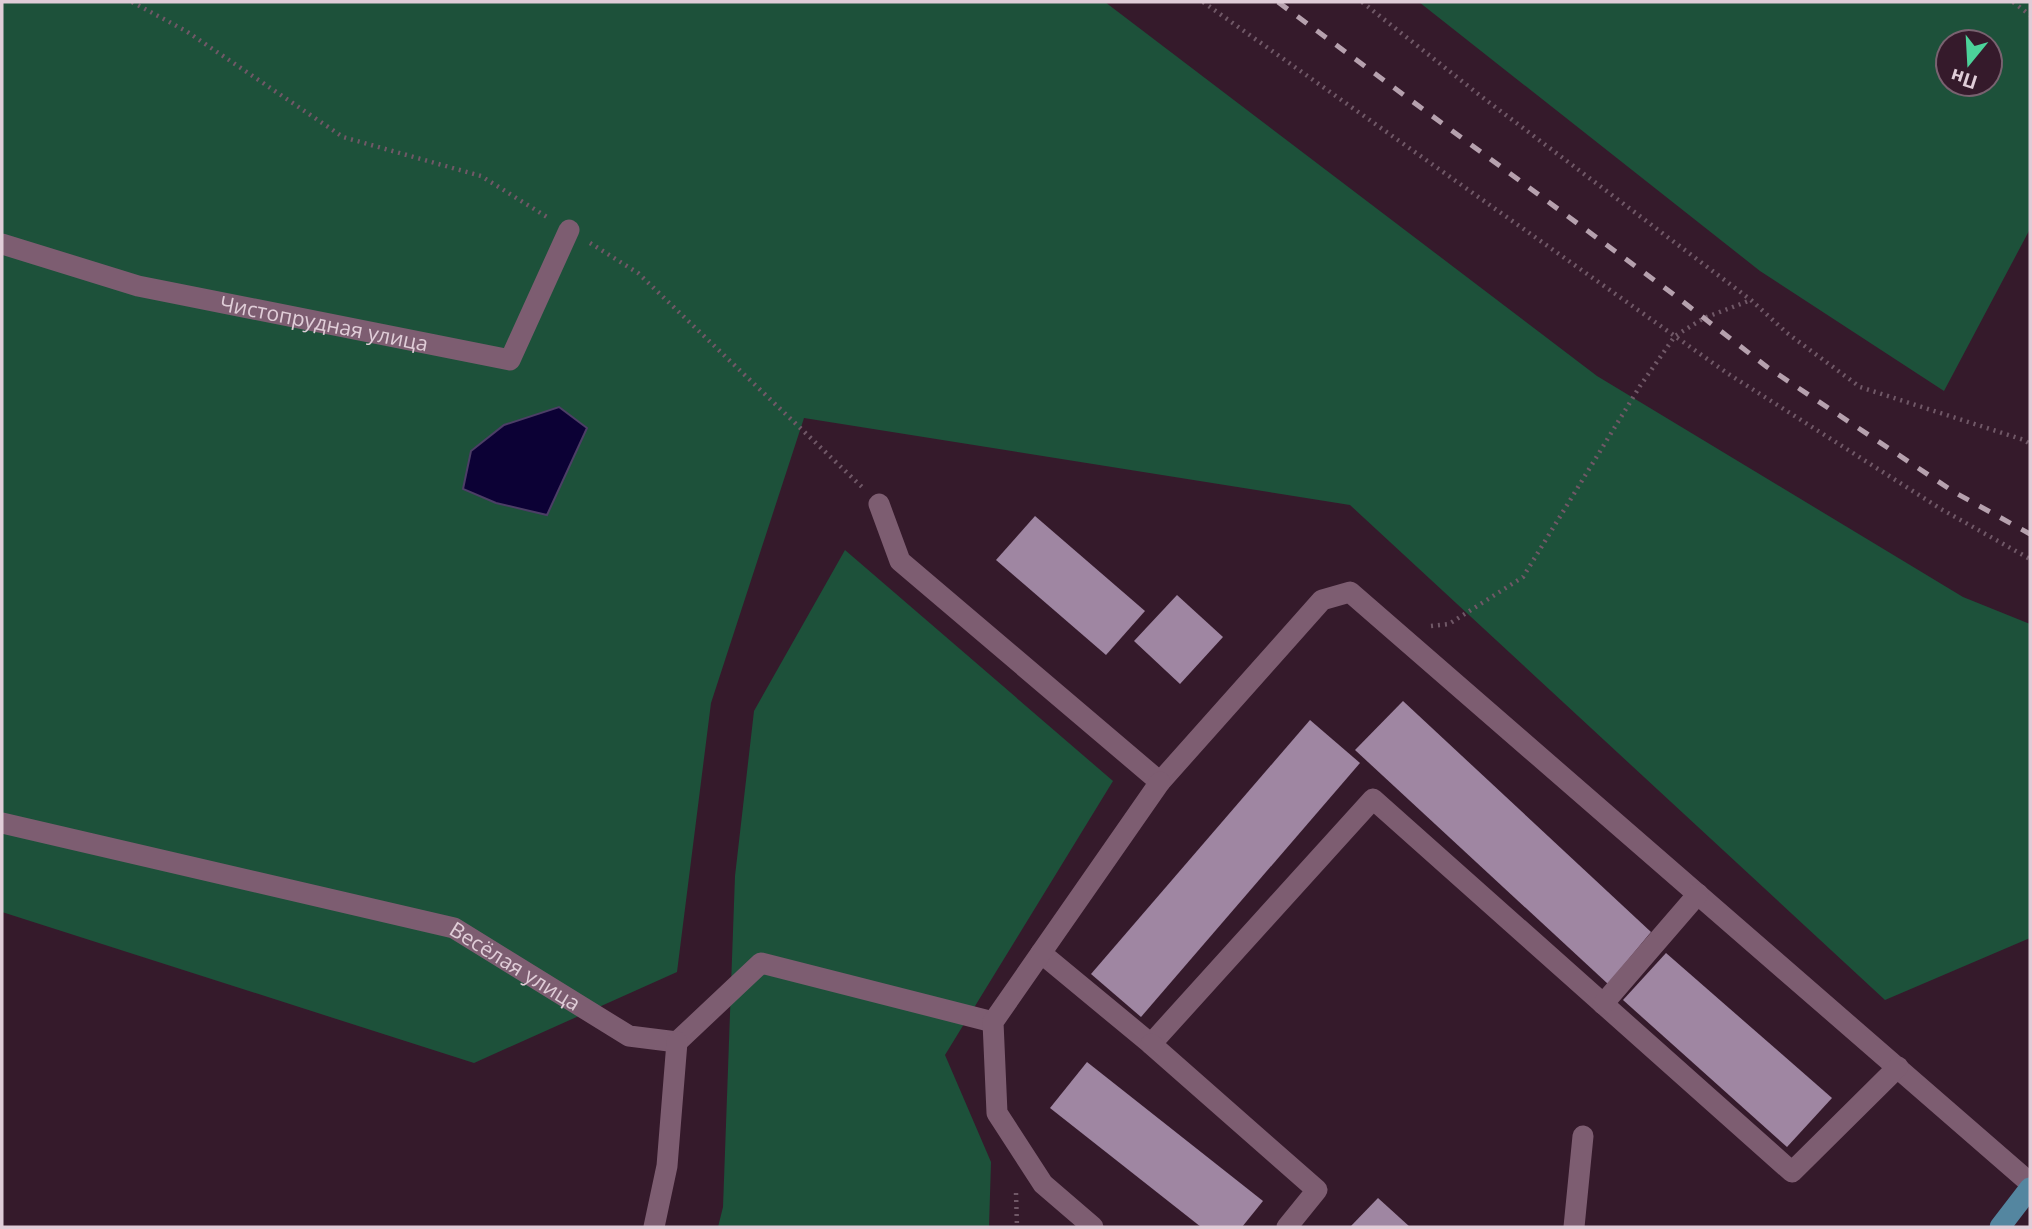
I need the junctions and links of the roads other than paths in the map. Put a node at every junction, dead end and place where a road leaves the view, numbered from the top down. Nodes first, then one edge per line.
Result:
1 (569, 230) road end
2 (2, 244) edge
3 (879, 504) road end
4 (1160, 782) junction
5 (2, 823) edge
6 (1698, 894) junction
7 (1041, 953) junction
8 (1603, 1004) junction
9 (993, 1023) junction
10 (677, 1042) junction
11 (1151, 1044) junction
12 (1898, 1067) junction
13 (1583, 1136) dead end
14 (2030, 1185) edge
15 (654, 1227) edge
16 (1093, 1227) edge
17 (1287, 1227) edge
18 (1574, 1227) edge
19 (2000, 1227) edge

1 - 2 street, Чистопрудная улица
3 - 4 street
4 - 6 street
4 - 7 street
5 - 10 street, Весёлая улица
6 - 8 street
6 - 12 street
7 - 9 street
7 - 11 street
8 - 11 street
8 - 12 street
9 - 10 street
9 - 16 street
10 - 15 street
11 - 17 street
12 - 14 street
13 - 18 street
14 - 19 main road

